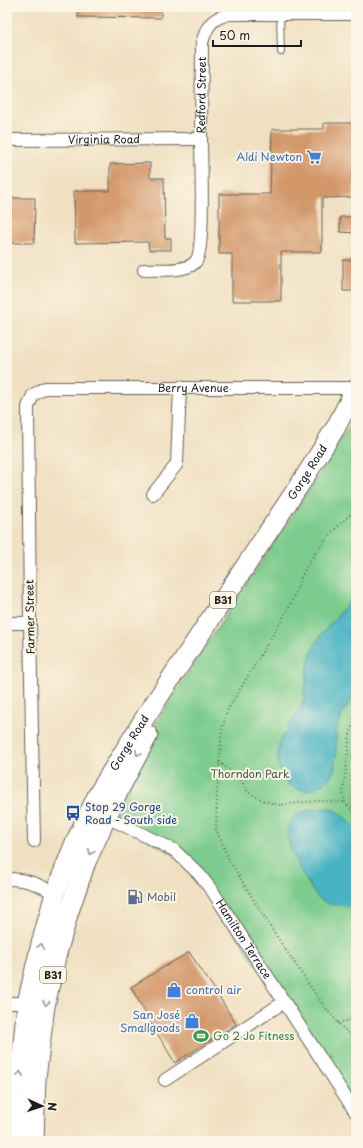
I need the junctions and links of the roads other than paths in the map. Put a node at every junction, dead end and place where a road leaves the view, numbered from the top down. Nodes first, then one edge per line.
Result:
1 (239, 10) edge
2 (280, 14) junction
3 (356, 14) edge
4 (281, 52) dead end
5 (201, 139) junction
6 (7, 140) edge
7 (144, 270) dead end
8 (180, 387) junction
9 (356, 388) edge
10 (33, 395) joint
11 (356, 414) edge
12 (153, 494) dead end
13 (7, 623) edge
14 (30, 623) junction
15 (98, 813) junction
16 (34, 841) dead end
17 (7, 879) edge
18 (55, 893) junction
19 (284, 1002) junction
20 (7, 1003) edge
21 (27, 1003) junction
22 (165, 1080) dead end
23 (356, 1113) edge
24 (17, 1141) edge
25 (34, 1141) edge

1 - 2 street, Redford Street
1 - 5 street, Redford Street
2 - 3 street, Redford Street
2 - 4 lane
5 - 6 street, Virginia Road
5 - 7 street, Redford Street
8 - 9 street, Berry Avenue
8 - 10 street, Berry Avenue
8 - 12 street
9 - 15 main road, Gorge Road / B31
10 - 14 street, Farmer Street
11 -> 15 main road, Gorge Road / B31
13 - 14 street
14 - 16 street, Farmer Street
15 - 18 main road, Gorge Road / B31
15 - 19 street, Hamilton Terrace
15 -> 25 main road, Gorge Road / B31
17 - 18 street
21 -> 18 main road, Gorge Road / B31
19 - 22 street
19 - 23 street, Hamilton Terrace
20 - 21 street
24 -> 21 main road, Gorge Road / B31

